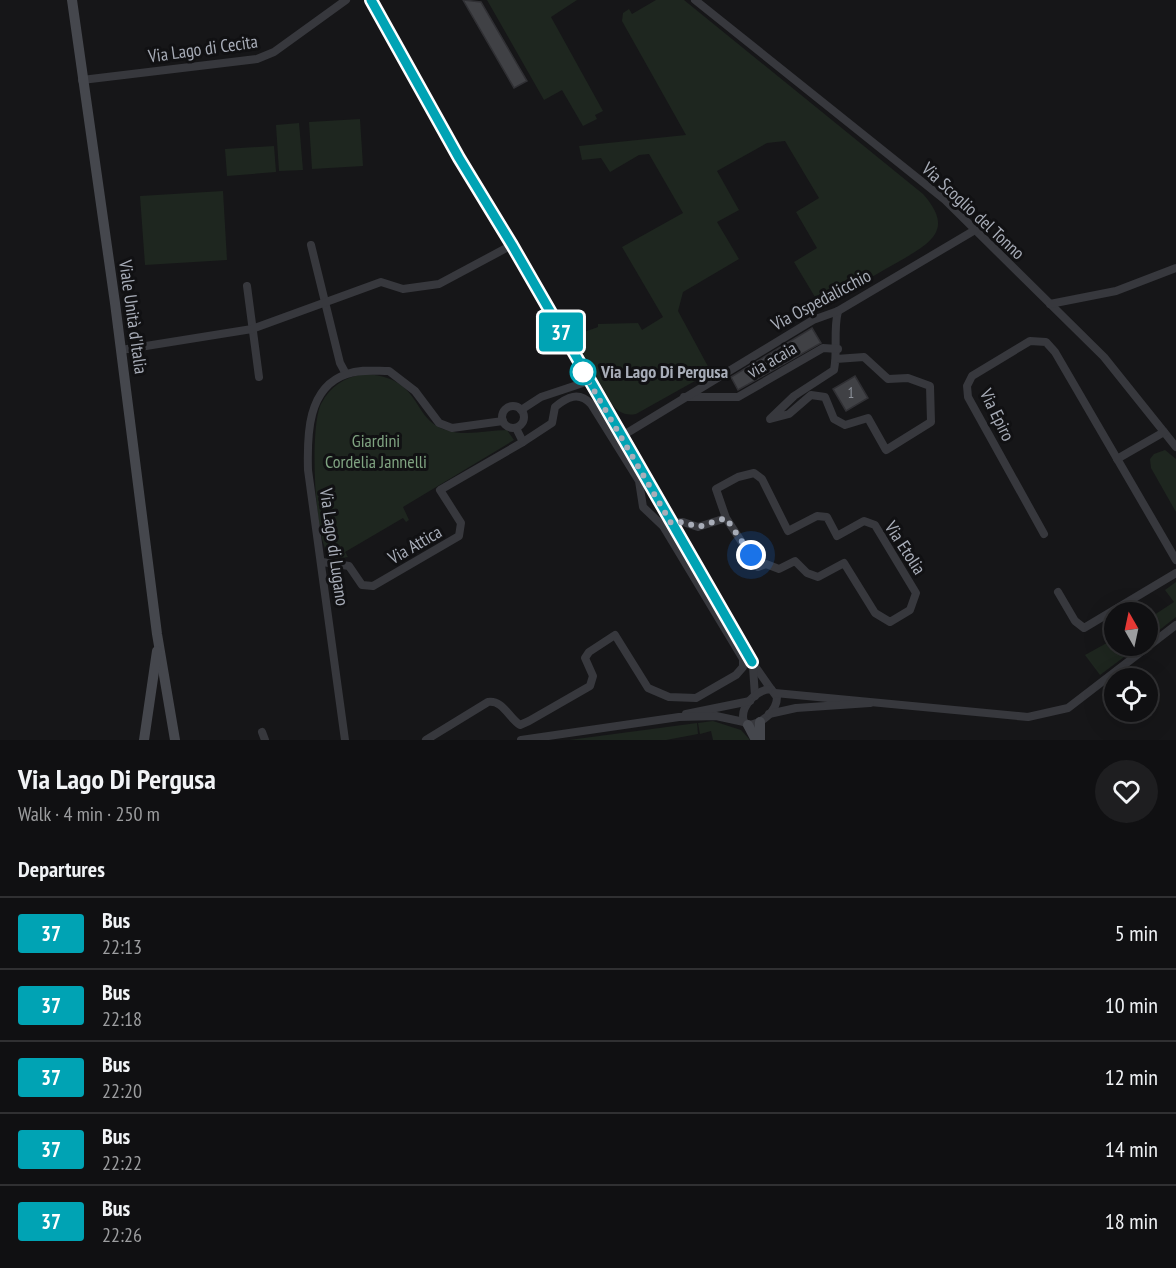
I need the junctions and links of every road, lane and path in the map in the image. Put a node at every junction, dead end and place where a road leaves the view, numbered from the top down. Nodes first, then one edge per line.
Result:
1 (72, 0) edge
2 (346, 0) edge
3 (371, 0) edge
4 (695, 0) edge
5 (82, 80) junction
6 (975, 230) junction
7 (311, 245) dead end
8 (512, 245) junction
9 (1176, 268) edge
10 (247, 286) dead end
11 (325, 303) junction
12 (1050, 304) junction
13 (838, 311) junction
14 (252, 329) junction
15 (838, 349) junction
16 (121, 350) junction
17 (836, 359) junction
18 (346, 374) junction
19 (259, 377) dead end
20 (589, 381) junction
21 (682, 397) junction
22 (521, 410) junction
23 (503, 421) junction
24 (516, 428) junction
25 (1164, 432) junction
26 (622, 436) junction
27 (523, 442) junction
28 (1176, 447) edge
29 (1117, 459) junction
30 (658, 499) junction
31 (643, 507) junction
32 (726, 518) junction
33 (671, 523) junction
34 (1044, 534) dead end
35 (1176, 560) edge
36 (322, 562) junction
37 (1176, 573) edge
38 (1058, 592) dead end
39 (1176, 625) edge
40 (159, 639) junction
41 (752, 662) junction
42 (773, 691) junction
43 (752, 699) junction
44 (872, 703) junction
45 (769, 714) junction
46 (679, 717) junction
47 (760, 722) junction
48 (746, 724) junction
49 (144, 740) edge
50 (175, 740) edge
51 (345, 740) edge
52 (426, 740) edge
53 (521, 740) edge
54 (758, 740) edge

1 - 5 main road, Viale Unità d'Italia
2 - 5 street, Via Lago di Cecita
3 - 8 street
4 - 6 street, Via Scoglio del Tonno
5 - 16 main road, Viale Unità d'Italia
6 - 12 street, Via Scoglio del Tonno
6 - 13 street, Via Ospedalicchio
7 - 11 street
8 - 11 street
8 - 20 street
9 - 12 street
10 - 14 street
11 - 14 street
11 - 18 street
12 - 25 street, Via Scoglio del Tonno
13 - 15 street
13 - 21 street, Via Ospedalicchio
14 - 16 street
14 - 19 street
15 - 17 street
15 - 21 street, via acaia
16 - 40 main road, Viale Unità d'Italia
17 - 17 street
18 - 23 street
18 - 36 street, Via Lago di Lugano
20 - 22 street
20 - 26 street
21 - 26 street, Via Ospedalicchio
22 - 23 street
22 - 24 street
23 - 24 street
24 - 27 street
25 - 28 street, Via Scoglio del Tonno
25 - 29 street
26 - 30 street
27 - 31 street, Via Attica
27 - 36 street, Via Attica
29 - 34 street, Via Epiro
29 - 35 street
30 - 31 street
30 - 33 street
31 - 52 street
32 - 32 street, Via Etolia
32 - 33 street
33 - 41 street
36 - 51 street, Via Lago di Lugano
37 - 38 street
39 - 44 street
40 - 49 main road, Viale Unità d'Italia
40 - 50 main road, Viale Unità d'Italia
41 - 42 street
41 - 43 street
42 - 43 street
42 - 44 street
42 - 45 street
43 - 46 street
43 - 48 street
44 - 45 street
45 - 47 street
46 - 48 street
46 - 53 street
47 - 48 street
47 - 54 main road
48 - 54 main road

